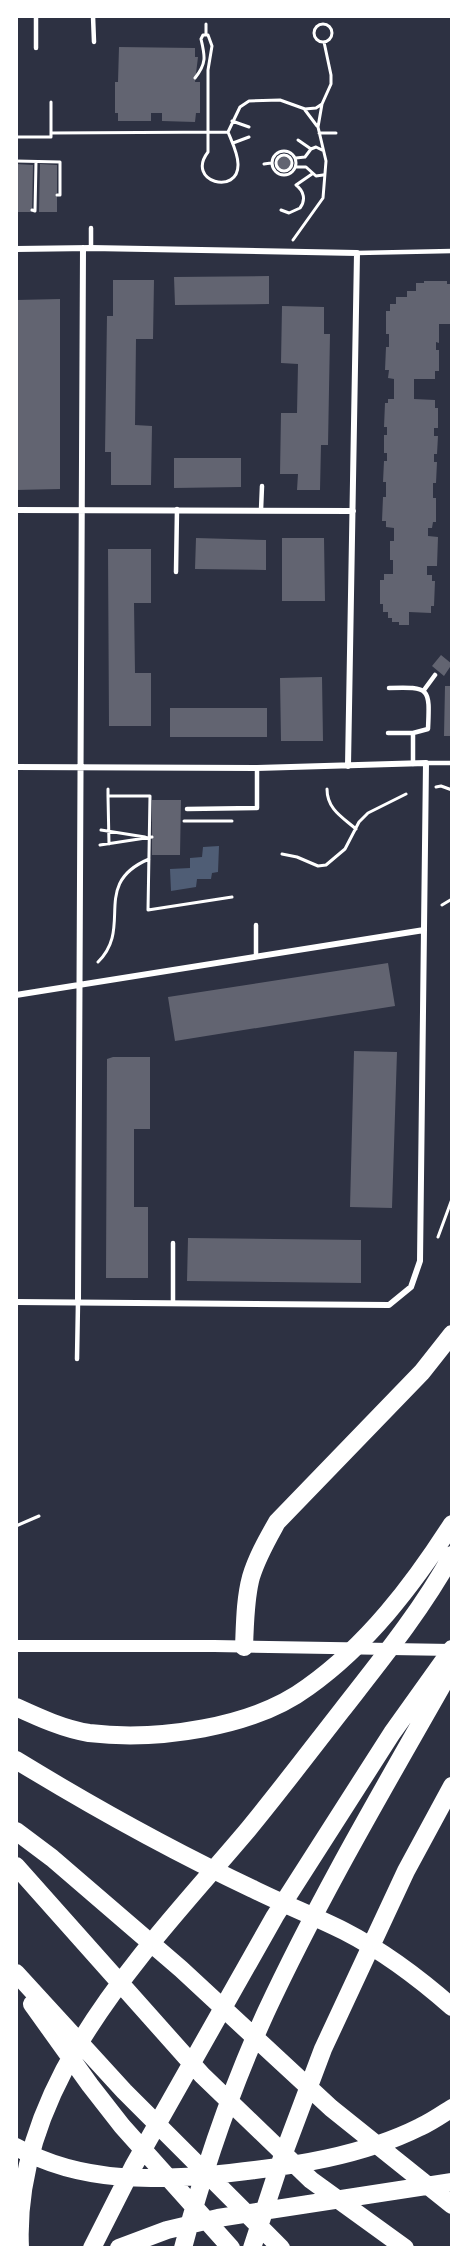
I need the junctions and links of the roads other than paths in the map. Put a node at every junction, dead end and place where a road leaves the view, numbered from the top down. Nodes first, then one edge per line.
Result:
1 (36, 16) edge
2 (93, 16) edge
3 (94, 42) dead end
4 (36, 48) dead end
5 (91, 228) dead end
6 (87, 248) junction
7 (16, 249) edge
8 (452, 251) edge
9 (357, 253) junction
10 (262, 486) dead end
11 (82, 509) junction
12 (16, 510) edge
13 (177, 510) junction
14 (261, 510) junction
15 (353, 511) junction
16 (176, 572) dead end
17 (435, 675) dead end
18 (388, 688) dead end
19 (424, 690) junction
20 (388, 733) dead end
21 (413, 733) junction
22 (426, 763) junction
23 (452, 763) edge
24 (413, 764) junction
25 (348, 766) junction
26 (16, 767) edge
27 (81, 768) junction
28 (257, 768) junction
29 (188, 809) dead end
30 (256, 926) dead end
31 (424, 930) junction
32 (256, 957) junction
33 (80, 985) junction
34 (16, 995) edge
35 (173, 1243) dead end
36 (16, 1302) edge
37 (78, 1302) junction
38 (173, 1303) junction
39 (452, 1334) edge
40 (77, 1359) dead end
41 (452, 1524) edge
42 (452, 1555) edge
43 (16, 1646) edge
44 (244, 1647) junction
45 (452, 1649) edge
46 (452, 1668) edge
47 (16, 1707) edge
48 (16, 1760) edge
49 (452, 1786) edge
50 (16, 1831) edge
51 (16, 1866) edge
52 (16, 1973) edge
53 (16, 1983) edge
54 (452, 2007) edge
55 (452, 2108) edge
56 (16, 2147) edge
57 (452, 2182) edge
58 (452, 2205) edge
59 (126, 2244) edge
60 (20, 2247) edge
61 (92, 2247) edge
62 (183, 2247) edge
63 (231, 2247) edge
64 (252, 2247) edge
65 (281, 2247) edge
66 (405, 2247) edge

1 - 4 lane
2 - 3 lane
5 - 6 lane
6 - 7 street
6 - 9 street
6 - 11 street
8 - 9 lane
9 - 15 street
10 - 14 lane
11 - 12 street
11 - 13 street
11 - 27 street
13 - 14 street
13 - 16 lane
14 - 15 street
15 - 25 street
17 - 19 lane
18 - 19 lane
19 - 21 lane
20 - 21 lane
21 - 24 lane
22 - 23 lane
22 - 24 street
22 - 31 street
24 - 25 street
25 - 28 street
26 - 27 street
27 - 28 street
27 - 33 street
28 - 29 lane
30 - 32 lane
31 - 32 street
31 - 38 street
32 - 33 street
33 - 34 street
33 - 37 street
35 - 38 lane
36 - 37 street
37 - 38 street
37 - 40 lane
39 - 44 highway
41 - 47 highway
42 - 60 highway
43 - 44 main road
44 - 45 main road
45 - 61 highway
46 - 62 highway
48 - 54 highway
49 - 64 highway
50 - 58 highway
51 - 66 highway
52 - 65 highway
53 - 63 highway
55 - 56 highway
57 - 59 highway

